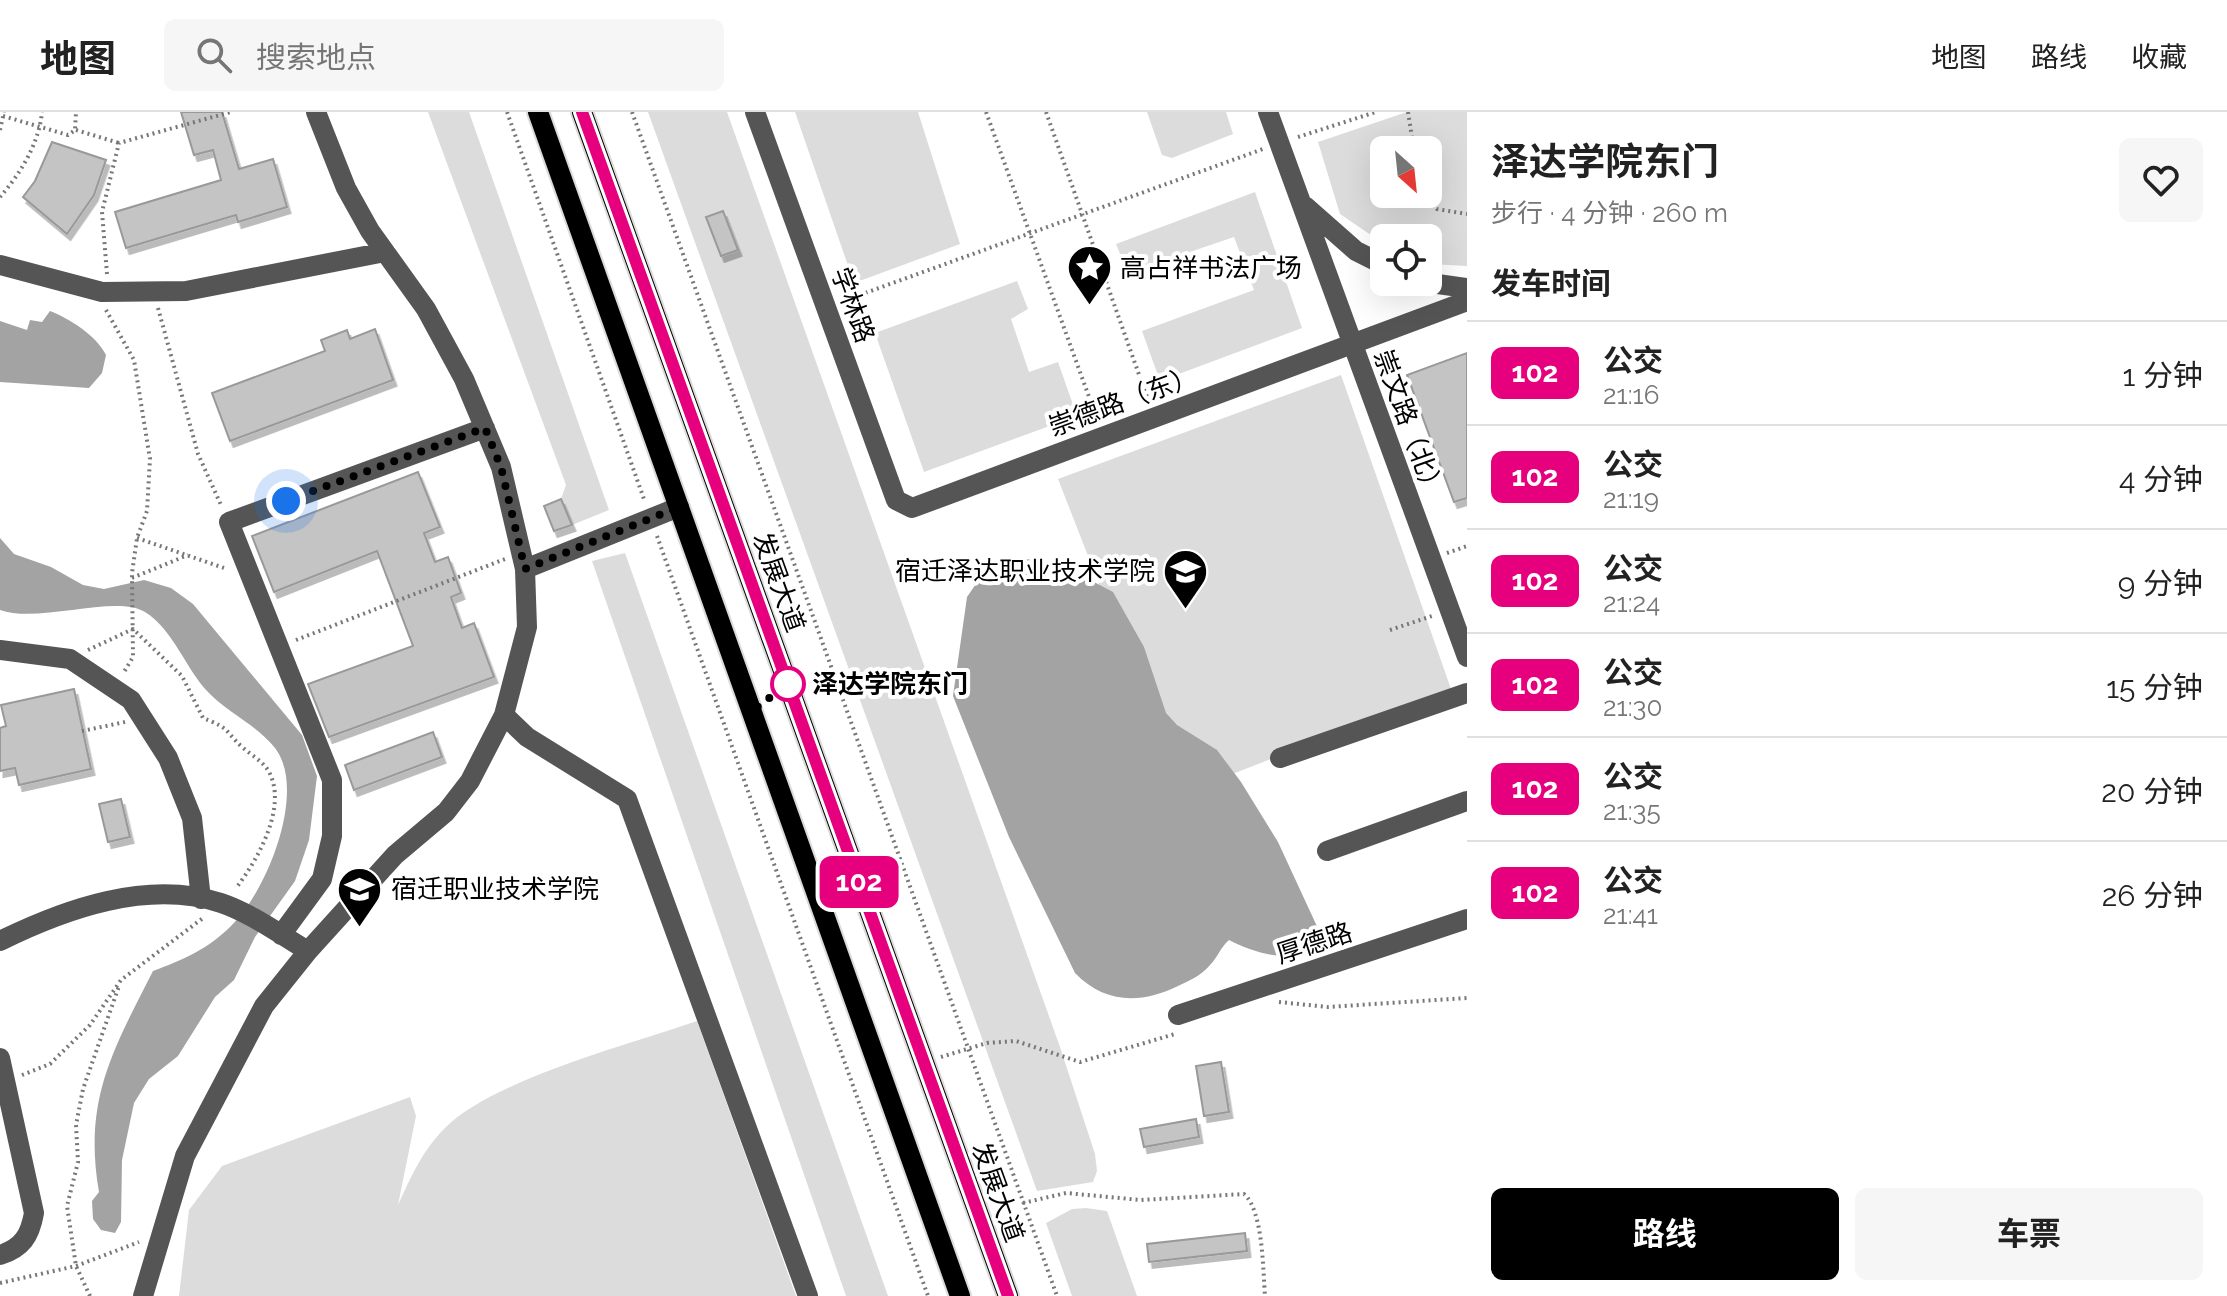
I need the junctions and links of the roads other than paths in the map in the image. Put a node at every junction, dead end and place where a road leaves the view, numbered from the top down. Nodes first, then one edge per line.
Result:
1 (316, 112) edge
2 (538, 112) edge
3 (582, 112) edge
4 (755, 112) edge
5 (1268, 112) edge
6 (1301, 203) junction
7 (385, 252) junction
8 (1370, 258) edge
9 (0, 265) edge
10 (1442, 285) edge
11 (1467, 288) edge
12 (1467, 301) edge
13 (1353, 344) junction
14 (485, 428) junction
15 (679, 507) junction
16 (912, 508) joint
17 (524, 561) junction
18 (0, 650) edge
19 (1467, 657) edge
20 (1467, 693) edge
21 (504, 715) junction
22 (1280, 758) dead end
23 (1467, 801) edge
24 (1327, 851) dead end
25 (201, 899) junction
26 (1467, 919) edge
27 (281, 935) junction
28 (0, 941) edge
29 (308, 951) junction
30 (1178, 1015) dead end
31 (0, 1058) edge
32 (0, 1255) edge
33 (143, 1296) edge
34 (808, 1296) edge
35 (960, 1296) edge
36 (1008, 1296) edge

1 - 7 lane
2 - 15 main road
3 - 36 main road, 发展大道
4 - 16 lane, 学林路
5 - 6 lane, 崇文路（北）
6 - 8 lane
6 - 13 lane, 崇文路（北）
7 - 9 lane
7 - 14 lane
10 - 11 lane
12 - 13 lane, 崇德路（东）
13 - 16 lane, 崇德路（东）
13 - 19 lane, 崇文路（北）
14 - 17 lane
14 - 27 lane
15 - 17 lane
15 - 35 main road
17 - 21 lane
18 - 25 lane
20 - 22 lane
21 - 29 lane
21 - 34 lane
23 - 24 lane
25 - 27 lane
25 - 28 lane
26 - 30 lane, 厚德路
27 - 29 lane
29 - 33 lane
31 - 32 lane

